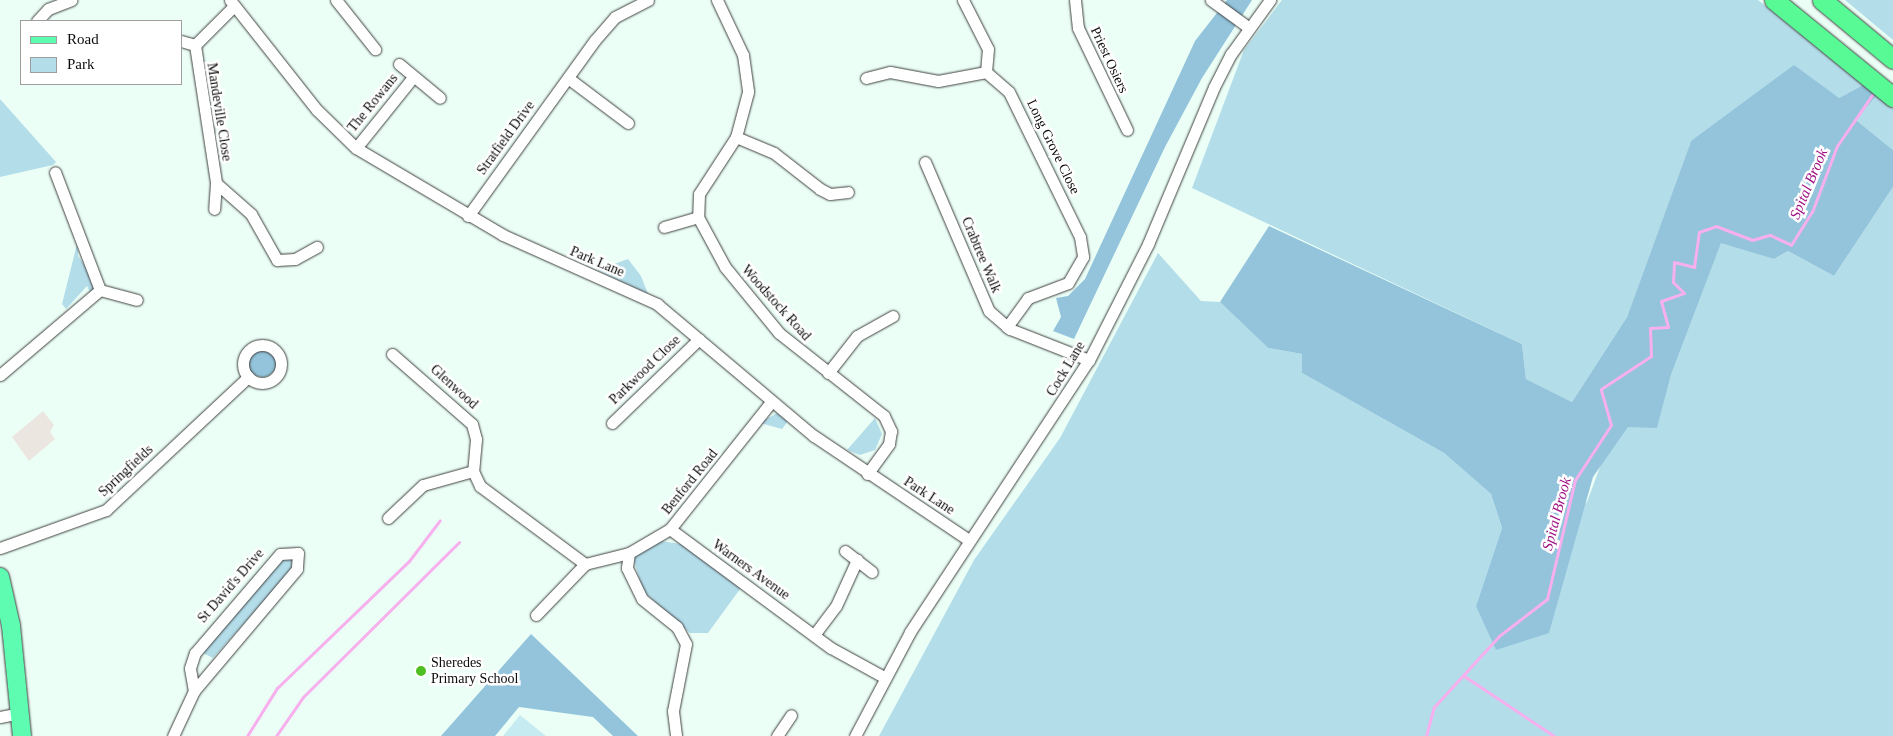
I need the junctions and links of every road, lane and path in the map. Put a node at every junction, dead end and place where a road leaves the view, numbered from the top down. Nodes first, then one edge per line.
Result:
1 (71, 0) edge
2 (336, 0) edge
3 (648, 0) edge
4 (717, 0) edge
5 (963, 0) edge
6 (1075, 0) edge
7 (1210, 0) edge
8 (1270, 0) edge
9 (1774, 0) edge
10 (1822, 0) edge
11 (232, 3) edge
12 (38, 20) edge
13 (1248, 27) junction
14 (182, 41) edge
15 (195, 45) junction
16 (375, 49) dead end
17 (1893, 59) edge
18 (399, 64) dead end
19 (986, 72) junction
20 (414, 77) junction
21 (568, 78) junction
22 (866, 78) dead end
23 (1893, 97) edge
24 (440, 98) dead end
25 (628, 123) dead end
26 (1126, 130) dead end
27 (736, 137) junction
28 (356, 148) junction
29 (925, 162) dead end
30 (54, 172) dead end
31 (216, 183) junction
32 (848, 192) dead end
33 (214, 209) dead end
34 (468, 216) junction
35 (698, 217) junction
36 (664, 227) dead end
37 (316, 247) dead end
38 (100, 290) junction
39 (137, 300) dead end
40 (893, 316) dead end
41 (1007, 327) junction
42 (699, 339) junction
43 (392, 354) dead end
44 (1089, 360) junction
45 (828, 373) junction
46 (0, 375) edge
47 (248, 377) dead end
48 (771, 402) junction
49 (612, 423) dead end
50 (474, 472) junction
51 (867, 474) junction
52 (388, 518) dead end
53 (670, 529) junction
54 (969, 540) junction
55 (0, 548) edge
56 (845, 551) dead end
57 (629, 553) junction
58 (857, 560) junction
59 (585, 564) junction
60 (872, 572) dead end
61 (0, 577) edge
62 (536, 615) dead end
63 (814, 635) junction
64 (195, 653) junction
65 (211, 667) junction
66 (884, 677) junction
67 (194, 691) junction
68 (20, 713) junction
69 (791, 715) dead end
70 (0, 717) edge
71 (22, 736) edge
72 (173, 736) edge
73 (676, 736) edge
74 (777, 736) edge
75 (855, 736) edge

1 - 12 street
2 - 16 street
3 - 21 street, Stratfield Drive
4 - 27 street
5 - 19 street
6 - 26 street, Priest Osiers
7 - 13 street
8 - 13 street, Cock Lane
9 - 23 highway
10 - 17 highway
11 - 15 street
11 - 28 street, Park Lane
13 - 44 street, Cock Lane
14 - 15 street
15 - 31 street, Mandeville Close
18 - 20 street, The Rowans
19 - 22 street
19 - 41 street, Long Grove Close
20 - 24 street, The Rowans
20 - 28 street, The Rowans
21 - 25 street
21 - 34 street, Stratfield Drive
27 - 32 street
27 - 35 street
28 - 34 street, Park Lane
29 - 41 street, Crabtree Walk
30 - 38 street
31 - 33 street, Mandeville Close
31 - 37 street
34 - 42 street, Park Lane
35 - 36 street
35 - 45 street, Woodstock Road
38 - 39 street
38 - 46 street
40 - 45 street
41 - 44 street, Crabtree Walk
42 - 48 street, Park Lane
42 - 49 street, Parkwood Close
43 - 50 street, Glenwood
44 - 54 street, Cock Lane
45 - 51 street, Woodstock Road
47 - 55 street, Springfields
48 - 51 street, Park Lane
48 - 53 street, Benford Road
50 - 52 street
50 - 59 street
51 - 54 street, Park Lane
53 - 57 street, Benford Road
53 - 63 street, Warners Avenue
54 - 66 street, Cock Lane
56 - 58 street
57 - 59 street, Benford Road
57 - 73 street
58 - 60 street
58 - 63 street
59 - 62 street
61 - 68 main road
63 - 66 street, Warners Avenue
64 - 65 street
64 - 65 street, St David's Drive
64 - 67 street
65 - 67 street, St David's Drive
66 - 75 street, Cock Lane
67 - 72 street, St David's Drive
68 - 70 street
68 - 71 main road
69 - 74 street

